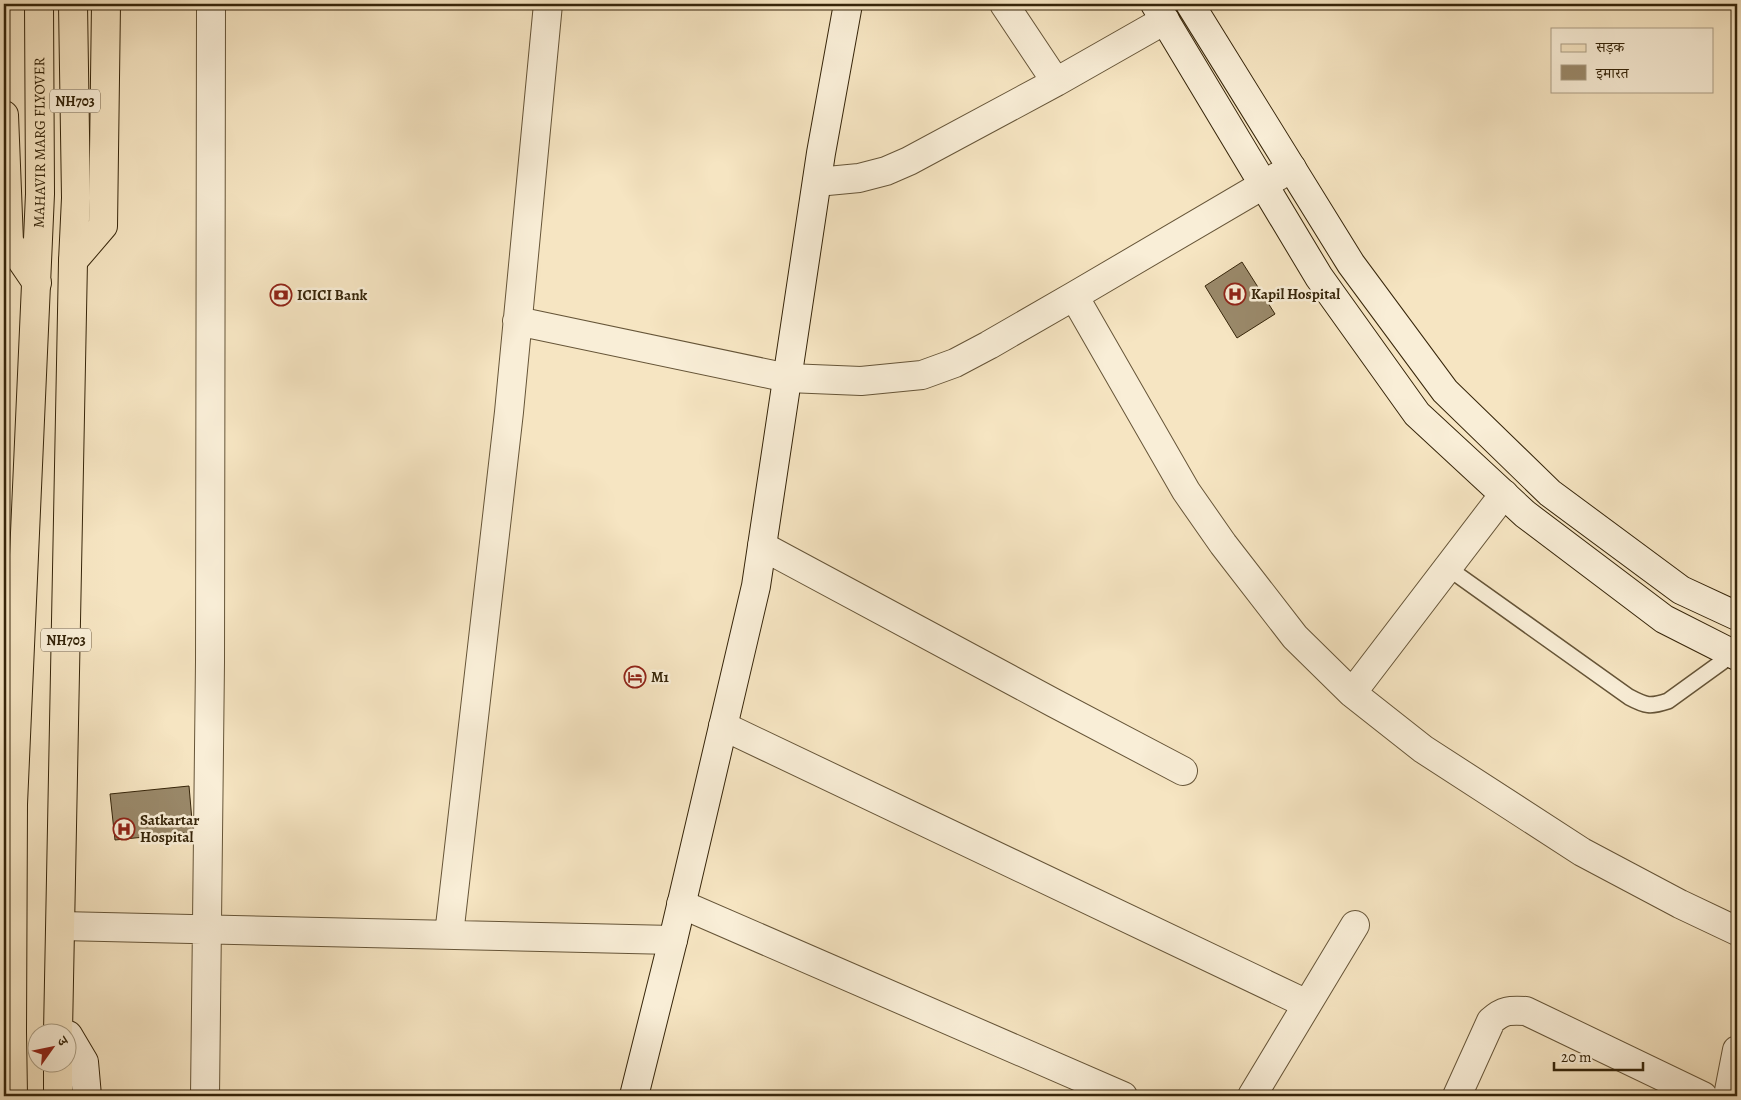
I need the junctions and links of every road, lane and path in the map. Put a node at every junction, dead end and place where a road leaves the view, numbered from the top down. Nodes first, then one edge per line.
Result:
1 (38, 4) edge
2 (73, 4) edge
3 (106, 4) edge
4 (211, 4) edge
5 (548, 4) edge
6 (848, 4) edge
7 (1004, 4) edge
8 (1190, 4) edge
9 (1160, 12) edge
10 (1056, 82) junction
11 (4, 115) edge
12 (1292, 168) junction
13 (817, 182) junction
14 (1263, 183) junction
15 (72, 261) junction
16 (37, 283) junction
17 (1074, 296) junction
18 (517, 321) junction
19 (788, 378) junction
20 (1504, 494) junction
21 (762, 546) junction
22 (1448, 568) junction
23 (1737, 616) edge
24 (1735, 655) edge
25 (1352, 693) junction
26 (723, 726) junction
27 (1183, 771) dead end
28 (8, 804) edge
29 (681, 904) junction
30 (1355, 925) dead end
31 (61, 926) junction
32 (206, 930) junction
33 (1737, 930) edge
34 (448, 935) junction
35 (673, 940) junction
36 (1307, 1004) junction
37 (63, 1022) edge
38 (8, 1038) edge
39 (1737, 1050) edge
40 (78, 1053) edge
41 (58, 1072) edge
42 (14, 1088) edge
43 (58, 1094) edge
44 (86, 1096) edge
45 (205, 1096) edge
46 (634, 1096) edge
47 (1123, 1096) edge
48 (1252, 1096) edge
49 (1457, 1096) edge
50 (1703, 1096) edge
51 (1728, 1096) edge

1 - 16 main road, MAHAVIR MARG FLYOVER / NH703
2 - 15 main road, NH703
3 - 15 main road
4 - 32 street
5 - 18 street
6 - 13 street
7 - 10 street
8 - 12 street
9 - 10 street
9 - 14 street
10 - 13 street
11 - 16 main road
12 - 14 street
12 - 23 street
13 - 19 street
14 - 17 street
14 - 20 street
15 - 31 main road, NH703
16 - 28 main road, NH703
17 - 19 street
17 - 25 street
18 - 19 street
18 - 34 street
19 - 21 street
20 - 22 street
20 - 24 street
21 - 26 street
21 - 27 street
22 - 24 lane
22 - 25 street
25 - 33 street
26 - 29 street
26 - 36 street
28 - 38 main road, NH703
29 - 35 street
29 - 47 street
30 - 36 street
31 - 32 street
31 - 37 main road, NH703
32 - 34 street
32 - 45 street
34 - 35 street
35 - 46 street
36 - 48 street
38 - 42 main road, NH703
39 - 51 street
40 - 44 street
41 - 43 main road
49 - 50 street

